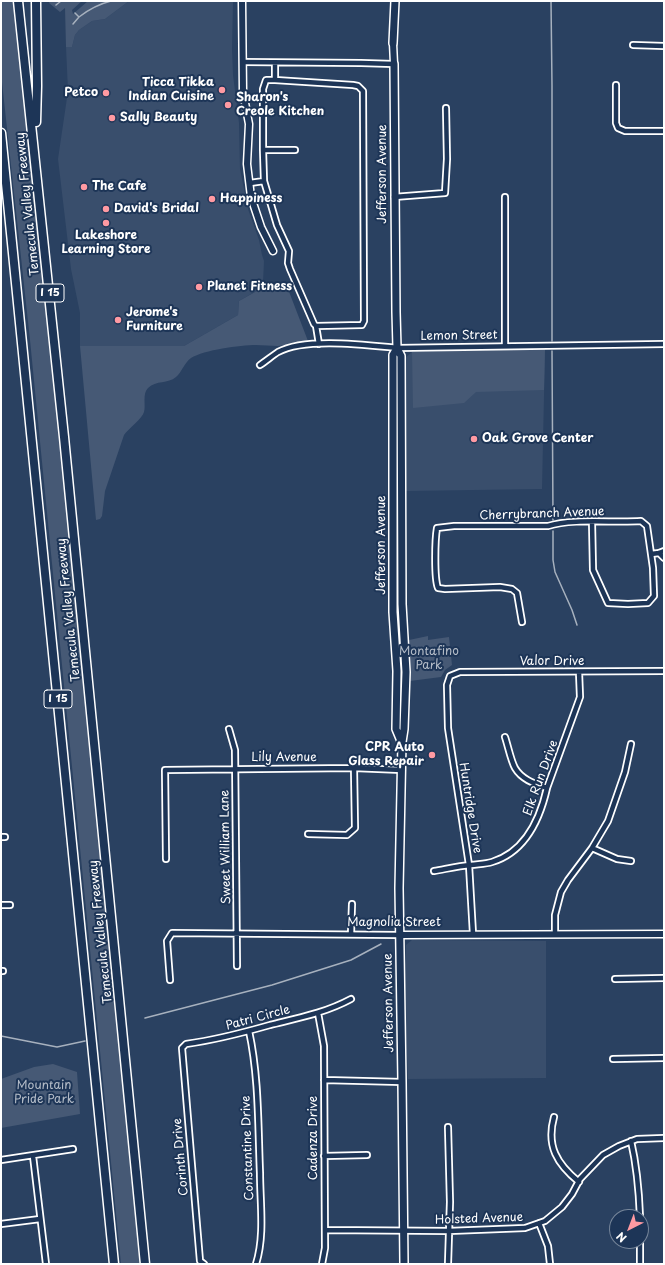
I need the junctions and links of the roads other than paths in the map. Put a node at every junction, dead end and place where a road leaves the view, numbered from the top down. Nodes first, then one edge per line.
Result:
1 (18, 1) edge
2 (36, 1) edge
3 (242, 1) edge
4 (395, 1) edge
5 (393, 43) joint
6 (633, 45) dead end
7 (664, 46) edge
8 (243, 62) junction
9 (275, 62) junction
10 (394, 64) junction
11 (275, 80) junction
12 (616, 85) dead end
13 (446, 108) dead end
14 (664, 131) edge
15 (1, 133) edge
16 (2, 142) edge
17 (35, 150) junction
18 (263, 150) junction
19 (295, 150) dead end
20 (264, 181) junction
21 (250, 183) junction
22 (394, 196) junction
23 (505, 197) dead end
24 (273, 251) dead end
25 (316, 326) junction
26 (319, 344) junction
27 (664, 344) edge
28 (505, 346) junction
29 (397, 348) junction
30 (260, 365) dead end
31 (592, 522) junction
32 (393, 529) junction
33 (664, 551) edge
34 (659, 553) junction
35 (651, 554) junction
36 (664, 558) edge
37 (402, 604) junction
38 (522, 622) dead end
39 (664, 671) edge
40 (579, 672) junction
41 (447, 685) joint
42 (229, 729) dead end
43 (505, 737) dead end
44 (402, 742) junction
45 (631, 744) dead end
46 (354, 768) junction
47 (235, 769) junction
48 (402, 770) junction
49 (547, 788) junction
50 (308, 834) dead end
51 (592, 848) junction
52 (166, 859) dead end
53 (631, 861) dead end
54 (469, 865) junction
55 (434, 871) dead end
56 (10, 904) dead end
57 (352, 904) dead end
58 (1, 905) edge
59 (237, 933) junction
60 (351, 934) junction
61 (473, 934) junction
62 (555, 934) junction
63 (664, 934) edge
64 (399, 935) junction
65 (237, 966) dead end
66 (664, 978) edge
67 (615, 979) dead end
68 (170, 980) dead end
69 (351, 998) dead end
70 (318, 1013) junction
71 (249, 1031) junction
72 (664, 1058) edge
73 (613, 1059) dead end
74 (182, 1060) joint
75 (324, 1080) junction
76 (402, 1082) junction
77 (554, 1117) dead end
78 (448, 1127) dead end
79 (664, 1138) edge
80 (631, 1141) junction
81 (73, 1149) dead end
82 (367, 1155) dead end
83 (33, 1156) junction
84 (324, 1156) junction
85 (1, 1160) edge
86 (579, 1182) junction
87 (640, 1209) edge
88 (40, 1220) junction
89 (539, 1223) junction
90 (1, 1224) edge
91 (325, 1230) junction
92 (404, 1230) junction
93 (449, 1231) junction
94 (640, 1249) edge
95 (46, 1264) edge
96 (114, 1264) edge
97 (145, 1264) edge
98 (204, 1264) edge
99 (256, 1264) edge
100 (322, 1264) edge
101 (404, 1264) edge
102 (448, 1264) edge
103 (550, 1264) edge
104 (640, 1264) edge

1 - 17 highway, Temecula Valley Freeway / I 15
2 - 17 highway
3 - 8 street
4 - 5 main road, Jefferson Avenue
5 - 10 street, Jefferson Avenue
6 - 7 street
8 - 9 street
8 - 21 street
9 - 10 street
9 - 11 street
10 - 22 main road, Jefferson Avenue
11 - 18 street
11 - 25 street
12 - 14 street
13 - 22 street
15 - 16 highway, Temecula Valley Freeway / I 15
16 - 96 highway, Temecula Valley Freeway / I 15
17 - 97 highway, Temecula Valley Freeway / I 15
18 - 19 street
18 - 20 street
20 - 21 street
20 - 25 street
21 - 24 street
22 - 29 main road, Jefferson Avenue
23 - 28 street
25 - 26 street
26 - 29 street, Lemon Street
26 - 30 street, Lemon Street
27 - 28 street, Lemon Street
28 - 29 street, Lemon Street
29 - 32 main road, Jefferson Avenue
29 - 37 main road, Jefferson Avenue
31 - 35 street, Cherrybranch Avenue
31 - 35 street
31 - 38 street, Cherrybranch Avenue
32 - 37 main road
32 - 44 main road, Jefferson Avenue
33 - 34 street
34 - 35 street
34 - 36 street
37 - 44 main road, Jefferson Avenue
39 - 40 street, Valor Drive
40 - 41 street, Valor Drive
40 - 49 street, Elk Run Drive
41 - 54 street, Huntridge Drive
42 - 47 street, Sweet William Lane
43 - 49 street
44 - 48 main road, Jefferson Avenue
45 - 51 street
46 - 47 street, Lily Avenue
46 - 48 street, Lily Avenue
46 - 50 street
47 - 52 street, Lily Avenue
47 - 59 street, Sweet William Lane
48 - 64 main road, Jefferson Avenue
49 - 54 street, Elk Run Drive
51 - 53 street
51 - 62 street
54 - 55 street, Elk Run Drive
54 - 61 street, Huntridge Drive
56 - 58 street
57 - 60 street
59 - 60 street, Magnolia Street
59 - 65 street, Sweet William Lane
59 - 68 street, Magnolia Street
60 - 64 street, Magnolia Street
61 - 62 street, Magnolia Street
61 - 64 street, Magnolia Street
62 - 63 street, Magnolia Street
64 - 76 main road, Jefferson Avenue
66 - 67 street
69 - 70 street, Patri Circle
70 - 71 street, Patri Circle
70 - 75 street, Cadenza Drive
71 - 74 street, Patri Circle
71 - 99 street, Constantine Drive
72 - 73 street
74 - 98 street, Corinth Drive
75 - 76 street
75 - 84 street, Cadenza Drive
76 - 92 main road, Jefferson Avenue
77 - 86 street
78 - 93 street
79 - 80 street, Holsted Avenue
80 - 86 street, Holsted Avenue
80 - 87 street
81 - 83 street
82 - 84 street
83 - 85 street
83 - 88 street
84 - 91 street, Cadenza Drive
86 - 89 street, Holsted Avenue
88 - 90 street
88 - 95 street
89 - 93 street, Holsted Avenue
89 - 103 street
91 - 92 street, Holsted Avenue
91 - 100 street, Cadenza Drive
92 - 93 street, Holsted Avenue
92 - 101 main road, Jefferson Avenue
93 - 102 street
94 - 104 street

